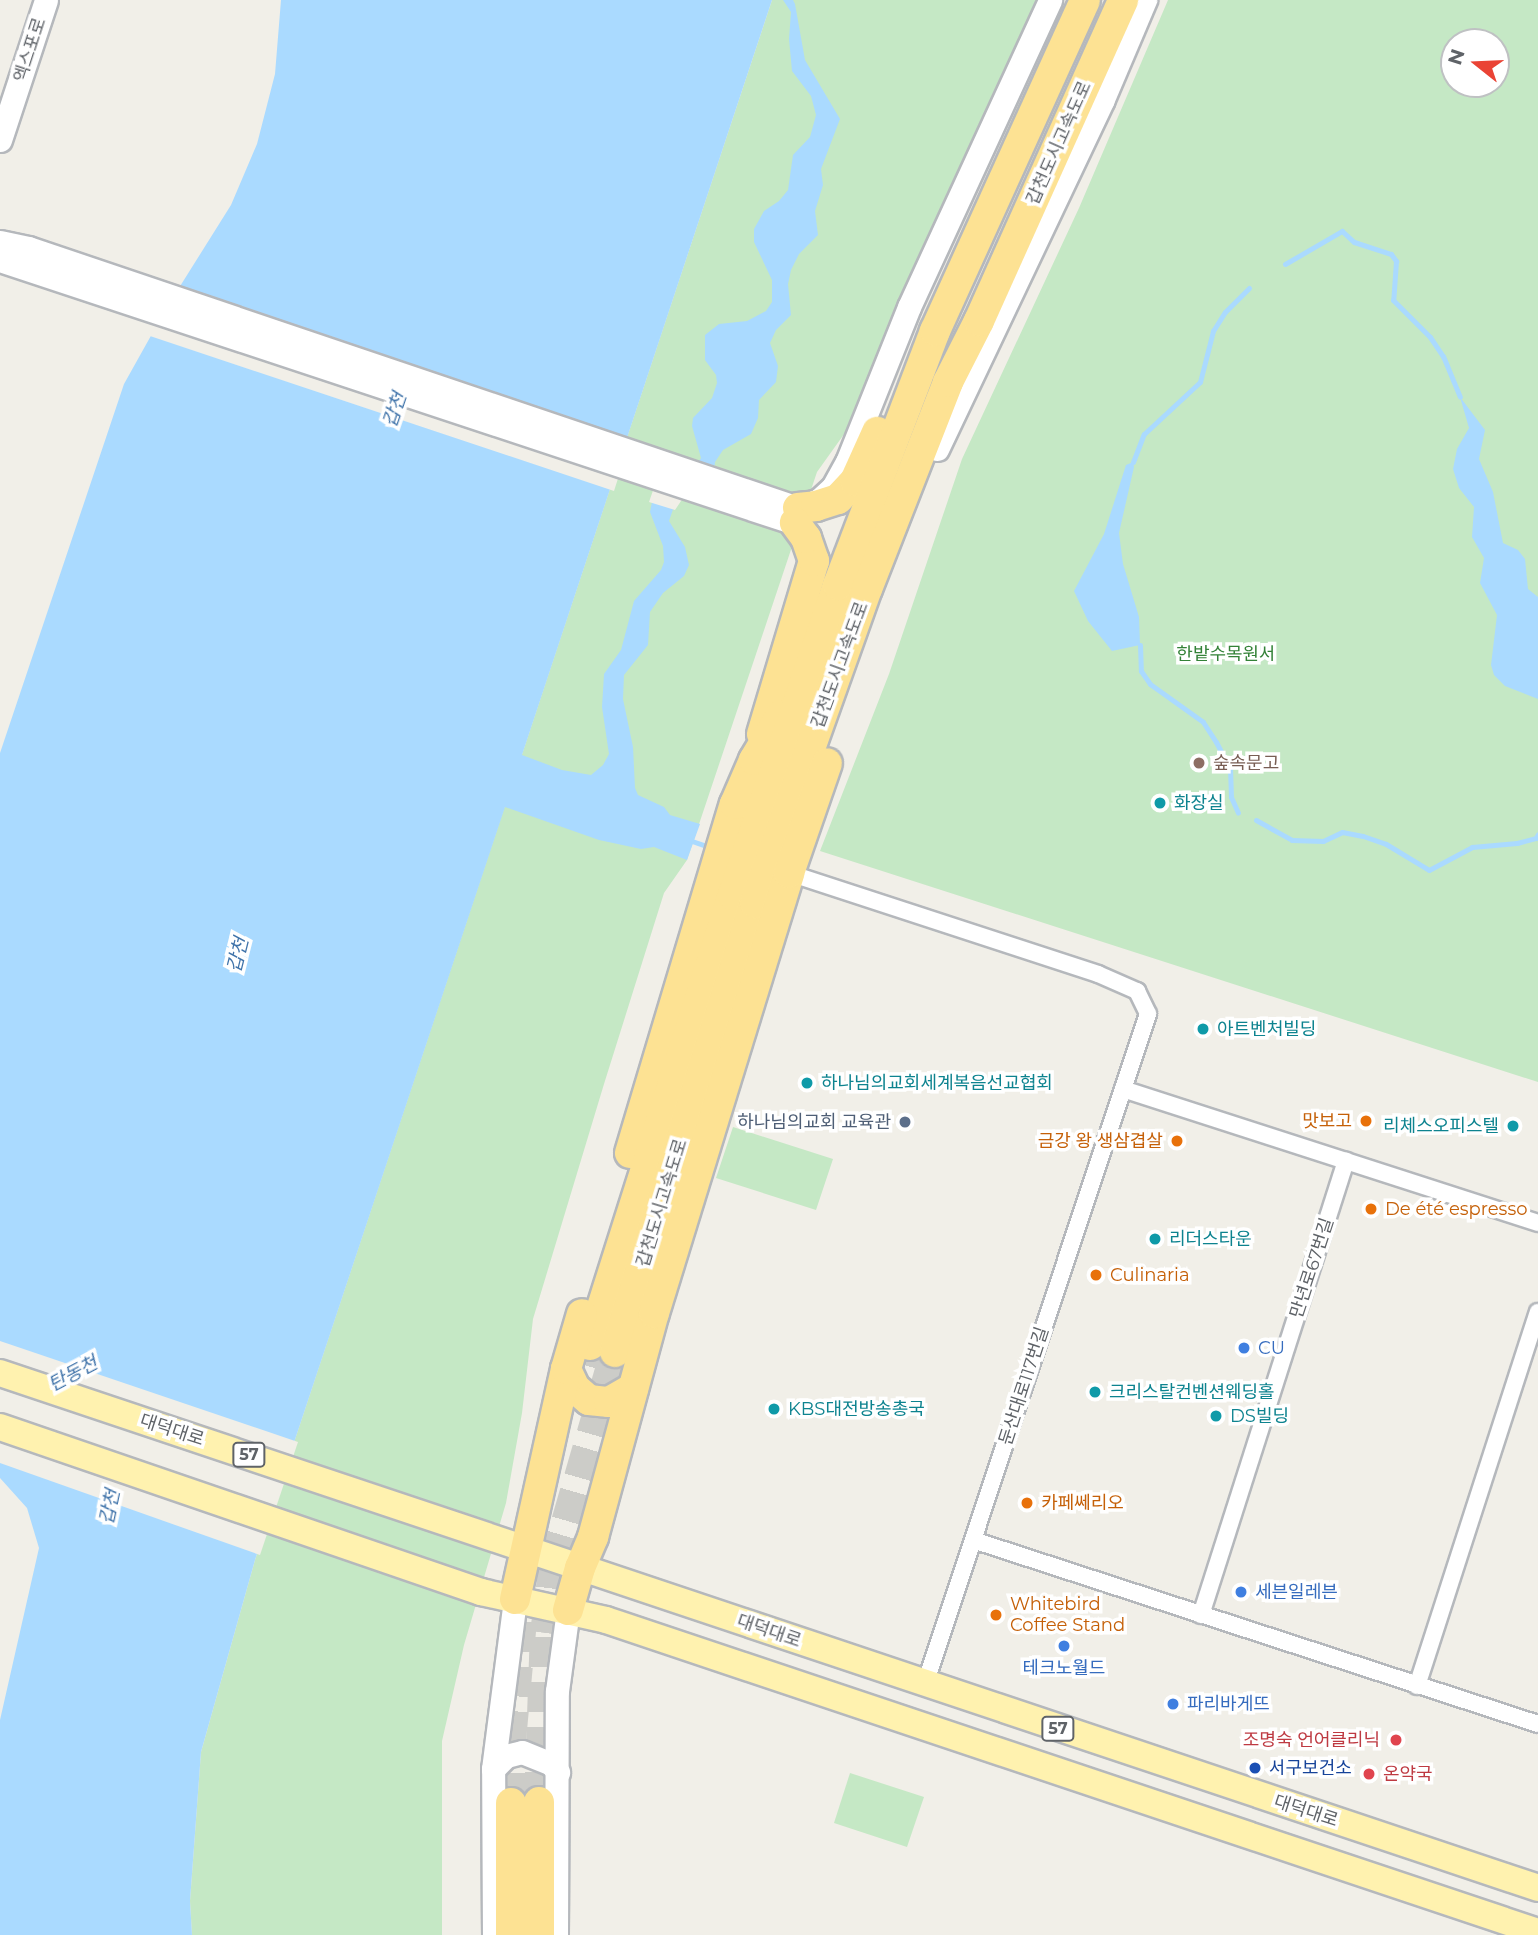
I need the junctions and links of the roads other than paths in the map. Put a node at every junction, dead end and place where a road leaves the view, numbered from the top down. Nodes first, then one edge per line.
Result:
1 (46, 0) edge
2 (1050, 0) edge
3 (1085, 0) edge
4 (1123, 0) edge
5 (1145, 0) edge
6 (0, 140) edge
7 (0, 242) edge
8 (15, 258) edge
9 (979, 321) junction
10 (935, 331) junction
11 (937, 449) junction
12 (797, 515) junction
13 (907, 523) junction
14 (867, 589) junction
15 (810, 667) junction
16 (754, 760) junction
17 (789, 873) junction
18 (1123, 1089) junction
19 (1346, 1161) junction
20 (1538, 1223) edge
21 (1538, 1312) edge
22 (566, 1369) junction
23 (0, 1373) edge
24 (633, 1388) junction
25 (0, 1427) edge
26 (973, 1540) junction
27 (512, 1543) junction
28 (580, 1568) junction
29 (515, 1599) junction
30 (568, 1610) junction
31 (1201, 1615) junction
32 (925, 1684) junction
33 (1418, 1686) junction
34 (1538, 1724) edge
35 (494, 1769) junction
36 (558, 1772) junction
37 (1538, 1888) edge
38 (1538, 1933) edge
39 (494, 1935) edge
40 (510, 1935) edge
41 (539, 1935) edge
42 (556, 1935) edge

1 - 6 street, 엑스포로
2 - 12 street
3 - 10 highway, 갑천도시고속도로
4 - 9 highway, 갑천도시고속도로
5 - 11 street
7 - 8 street
8 - 12 street
9 - 11 highway
9 - 14 highway, 갑천도시고속도로
10 - 12 highway
10 - 15 highway, 갑천도시고속도로
11 - 13 highway
12 - 16 highway
13 - 14 highway
13 - 17 highway
14 - 15 highway, 갑천도시고속도로
15 - 16 highway
16 - 22 highway
17 - 18 street, 둔산대로117번길
17 - 24 highway
18 - 19 street
18 - 26 street, 둔산대로117번길
19 - 20 street
19 - 31 street, 만년로67번길
21 - 33 street
22 - 24 highway
22 - 27 highway
23 - 27 main road, 대덕대로 / 57
24 - 28 highway
25 - 29 main road, 57
26 - 31 street
26 - 32 street, 둔산대로117번길
27 - 28 main road, 대덕대로 / 57
27 - 29 highway
28 - 30 highway
28 - 32 main road, 대덕대로 / 57
29 - 30 main road, 57
29 - 35 street
30 - 36 street
30 - 38 main road, 57
31 - 33 street
32 - 37 main road, 대덕대로 / 57
33 - 34 street
35 - 36 street
35 - 39 street
36 - 42 street
40 - 41 highway

